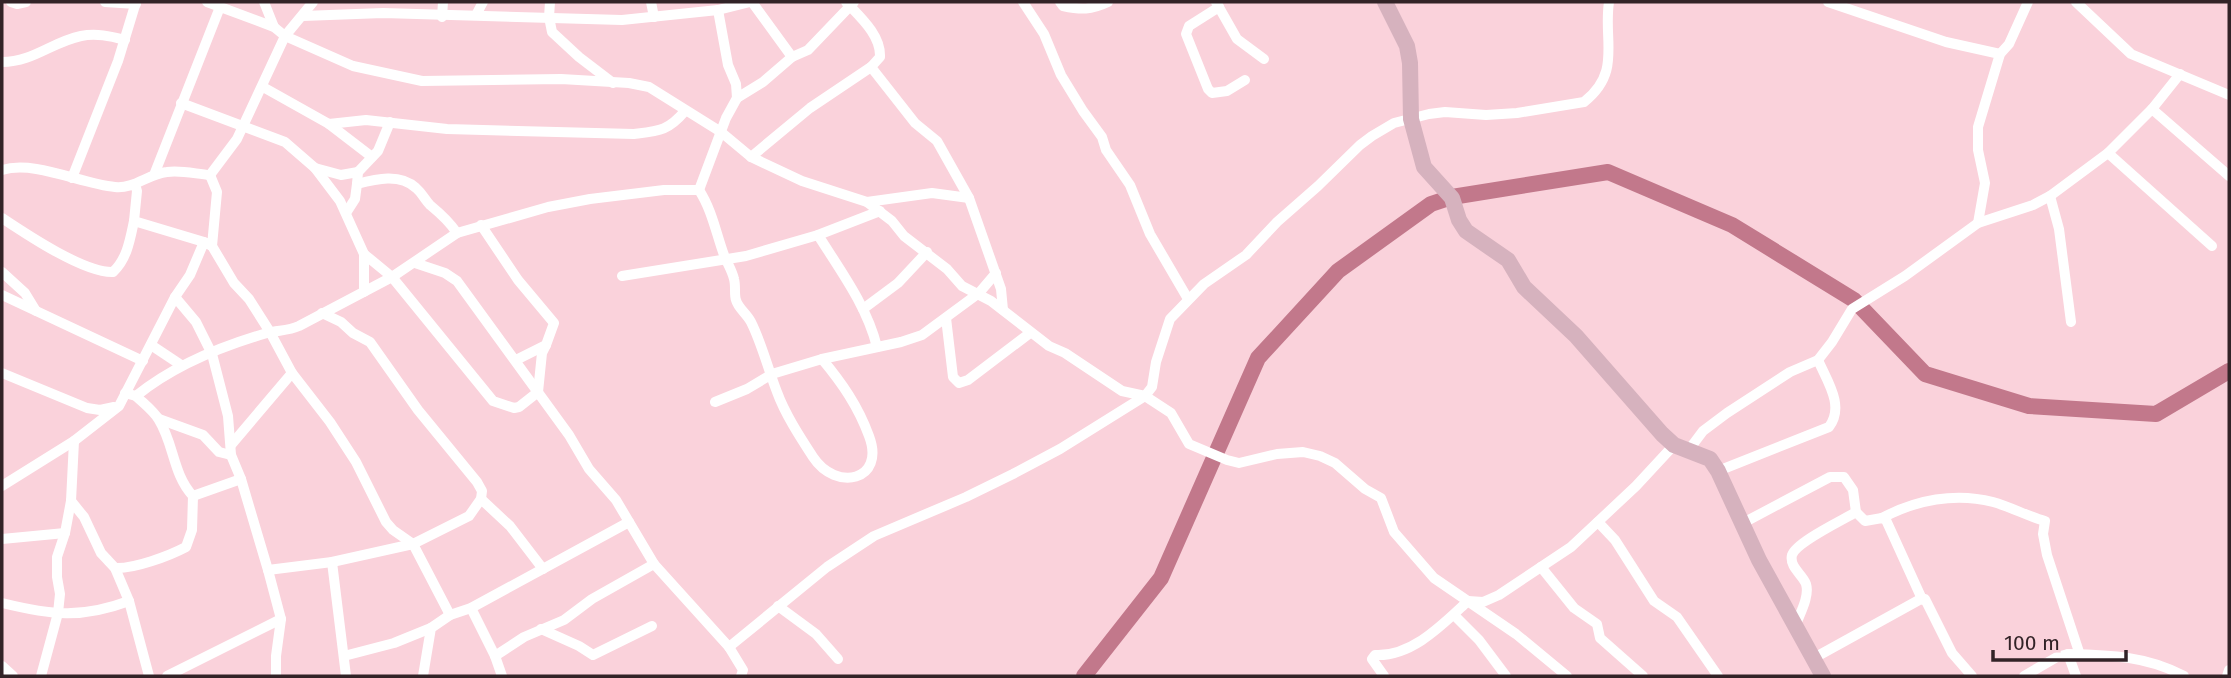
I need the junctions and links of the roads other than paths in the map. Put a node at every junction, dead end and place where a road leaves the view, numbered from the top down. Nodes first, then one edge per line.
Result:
1 (11, 2) edge
2 (26, 2) edge
3 (106, 2) edge
4 (204, 2) edge
5 (264, 2) edge
6 (313, 2) edge
7 (387, 2) edge
8 (443, 2) edge
9 (483, 2) edge
10 (550, 2) edge
11 (651, 2) edge
12 (751, 2) edge
13 (1023, 2) edge
14 (1060, 2) edge
15 (1108, 2) edge
16 (1385, 2) edge
17 (1609, 2) edge
18 (1828, 2) edge
19 (2028, 2) edge
20 (2076, 2) edge
21 (136, 3) edge
22 (850, 3) edge
23 (1217, 4) edge
24 (220, 7) junction
25 (718, 10) junction
26 (383, 13) junction
27 (476, 15) junction
28 (303, 16) junction
29 (549, 16) junction
30 (442, 17) junction
31 (654, 17) junction
32 (212, 27) junction
33 (274, 27) junction
34 (285, 36) junction
35 (125, 40) junction
36 (2000, 54) junction
37 (579, 57) junction
38 (792, 57) junction
39 (1264, 59) dead end
40 (2, 62) edge
41 (871, 67) junction
42 (2180, 74) junction
43 (575, 80) junction
44 (1245, 80) dead end
45 (613, 83) junction
46 (263, 87) junction
47 (2229, 95) edge
48 (737, 98) junction
49 (181, 103) junction
50 (2152, 109) junction
51 (685, 111) junction
52 (1411, 118) junction
53 (390, 122) junction
54 (329, 124) junction
55 (243, 126) junction
56 (721, 132) junction
57 (2108, 153) junction
58 (751, 157) junction
59 (372, 158) junction
60 (315, 168) junction
61 (2, 170) edge
62 (358, 172) junction
63 (154, 175) junction
64 (211, 175) junction
65 (2229, 176) edge
66 (72, 177) junction
67 (135, 184) junction
68 (357, 184) junction
69 (699, 190) junction
70 (2050, 196) junction
71 (969, 198) junction
72 (867, 202) junction
73 (880, 211) junction
74 (346, 214) junction
75 (2, 218) edge
76 (134, 221) junction
77 (1978, 223) junction
78 (481, 225) junction
79 (457, 233) junction
80 (818, 234) junction
81 (208, 244) junction
82 (2212, 246) dead end
83 (927, 252) junction
84 (364, 254) junction
85 (725, 260) junction
86 (415, 263) junction
87 (2, 272) edge
88 (996, 273) junction
89 (622, 276) dead end
90 (392, 277) junction
91 (364, 292) junction
92 (979, 293) junction
93 (2, 295) edge
94 (175, 297) junction
95 (1188, 299) junction
96 (863, 310) junction
97 (1003, 310) junction
98 (36, 311) junction
99 (322, 313) junction
100 (946, 318) junction
101 (2071, 322) dead end
102 (270, 332) junction
103 (1030, 332) junction
104 (151, 345) junction
105 (546, 345) junction
106 (877, 347) junction
107 (212, 354) junction
108 (822, 359) junction
109 (516, 360) junction
110 (1818, 360) junction
111 (143, 361) junction
112 (181, 365) junction
113 (2, 373) edge
114 (292, 373) junction
115 (772, 374) junction
116 (538, 392) junction
117 (131, 394) junction
118 (1145, 396) junction
119 (715, 402) dead end
120 (119, 406) junction
121 (159, 419) junction
122 (74, 441) junction
123 (1681, 448) junction
124 (231, 450) junction
125 (1718, 471) junction
126 (241, 479) junction
127 (2, 486) edge
128 (193, 496) junction
129 (481, 499) junction
130 (71, 500) junction
131 (1856, 512) junction
132 (1882, 518) junction
133 (629, 522) junction
134 (1598, 522) junction
135 (1743, 523) junction
136 (65, 533) junction
137 (2, 539) edge
138 (412, 544) junction
139 (332, 562) junction
140 (654, 564) junction
141 (1541, 567) junction
142 (115, 568) junction
143 (542, 569) junction
144 (268, 570) junction
145 (1922, 599) junction
146 (129, 601) junction
147 (1468, 601) junction
148 (2, 603) edge
149 (778, 606) junction
150 (471, 608) junction
151 (58, 613) junction
152 (450, 615) junction
153 (1454, 615) junction
154 (281, 619) junction
155 (652, 626) dead end
156 (1795, 627) junction
157 (431, 628) junction
158 (541, 629) junction
159 (729, 647) junction
160 (2074, 655) junction
161 (344, 656) junction
162 (495, 656) junction
163 (1814, 658) junction
164 (838, 659) dead end
165 (2, 666) edge
166 (2229, 670) edge
167 (13, 676) edge
168 (41, 676) edge
169 (149, 676) edge
170 (167, 676) edge
171 (276, 676) edge
172 (346, 676) edge
173 (422, 676) edge
174 (502, 676) edge
175 (741, 676) edge
176 (1384, 676) edge
177 (1506, 676) edge
178 (1567, 676) edge
179 (1643, 676) edge
180 (1718, 676) edge
181 (1823, 676) edge
182 (1972, 676) edge
183 (2024, 676) edge
184 (2076, 676) edge
185 (2184, 676) edge
186 (2227, 676) edge

1 - 2 street
3 - 21 street
4 - 24 street
4 - 32 street
5 - 33 street
6 - 28 street
7 - 26 street
8 - 30 street
9 - 27 street
10 - 29 street
11 - 31 street
12 - 25 street
12 - 38 street
13 - 95 street
14 - 15 street
16 - 52 street
17 - 52 street
18 - 36 street
19 - 36 street
20 - 42 street
21 - 35 street
22 - 38 street
22 - 41 street
23 - 39 street
23 - 44 street
24 - 32 street
24 - 33 street
25 - 31 street
25 - 48 street
26 - 28 street
26 - 30 street
27 - 29 street
27 - 30 street
28 - 34 street
29 - 31 street
29 - 37 street
32 - 49 street
33 - 34 street
34 - 43 street
34 - 46 street
35 - 40 street
35 - 66 street
36 - 77 street
37 - 43 street
37 - 45 street
38 - 48 street
41 - 58 street
41 - 71 street
42 - 47 street
42 - 50 street
43 - 45 street
45 - 51 street
46 - 54 street
46 - 55 street
48 - 56 street
49 - 55 street
49 - 63 street
50 - 57 street
50 - 65 street
51 - 53 street
51 - 56 street
52 - 95 street
52 - 123 street
53 - 54 street
53 - 59 street
54 - 59 street
55 - 60 street
55 - 64 street
56 - 58 street
56 - 69 street
57 - 70 street
57 - 82 street
58 - 72 street
59 - 62 street
60 - 62 street
60 - 74 street
61 - 66 street
62 - 68 street
63 - 64 street
63 - 67 street
64 - 81 street
66 - 67 street
67 - 76 street
68 - 74 street
68 - 79 street
69 - 78 street
69 - 85 street
70 - 77 street
70 - 101 street
71 - 72 street
71 - 88 street
72 - 73 street
73 - 80 street
73 - 83 street
74 - 84 street
75 - 76 street
76 - 81 street
77 - 110 street
78 - 79 street
78 - 105 street
79 - 86 street
80 - 85 street
80 - 96 street
81 - 94 street
81 - 102 street
83 - 92 street
83 - 96 street
84 - 90 street
84 - 91 street
85 - 89 street
85 - 115 street
86 - 90 street
86 - 109 street
87 - 98 street
88 - 92 street
88 - 97 street
90 - 91 street
90 - 116 street
91 - 99 street
92 - 97 street
92 - 100 street
93 - 98 street
94 - 104 street
94 - 107 street
95 - 118 street
96 - 106 street
97 - 103 street
98 - 111 street
99 - 102 street
99 - 129 street
100 - 103 street
100 - 106 street
102 - 107 street
102 - 114 street
103 - 118 street
104 - 111 street
104 - 112 street
105 - 109 street
105 - 116 street
106 - 108 street
107 - 112 street
107 - 124 street
108 - 115 street
108 - 115 street
109 - 116 street
110 - 123 street
110 - 125 street
111 - 117 street
112 - 117 street
113 - 120 street
114 - 124 street
114 - 138 street
115 - 119 street
116 - 133 street
117 - 120 street
117 - 121 street
118 - 147 street
118 - 149 street
120 - 122 street
121 - 124 street
121 - 128 street
122 - 127 street
122 - 130 street
123 - 125 street
123 - 134 street
124 - 126 street
125 - 135 street
126 - 128 street
126 - 144 street
128 - 142 street
129 - 138 street
129 - 143 street
130 - 136 street
130 - 142 street
131 - 132 street
131 - 135 street
131 - 156 street
132 - 145 street
132 - 160 street
133 - 140 street
133 - 143 street
134 - 141 street
134 - 180 street
135 - 156 street
136 - 137 street
136 - 151 street
138 - 139 street
138 - 152 street
139 - 144 street
139 - 161 street
140 - 158 street
140 - 159 street
141 - 147 street
141 - 179 street
142 - 146 street
143 - 150 street
144 - 154 street
145 - 163 street
145 - 182 street
146 - 151 street
146 - 169 street
147 - 153 street
147 - 178 street
148 - 151 street
149 - 159 street
149 - 164 street
150 - 152 street
150 - 162 street
151 - 168 street
152 - 157 street
153 - 176 street
153 - 177 street
154 - 170 street
154 - 171 street
155 - 158 street
156 - 163 street
157 - 161 street
157 - 173 street
158 - 162 street
159 - 175 street
160 - 183 street
160 - 184 street
160 - 185 street
161 - 172 street
162 - 174 street
163 - 181 street
165 - 167 street
166 - 186 street

